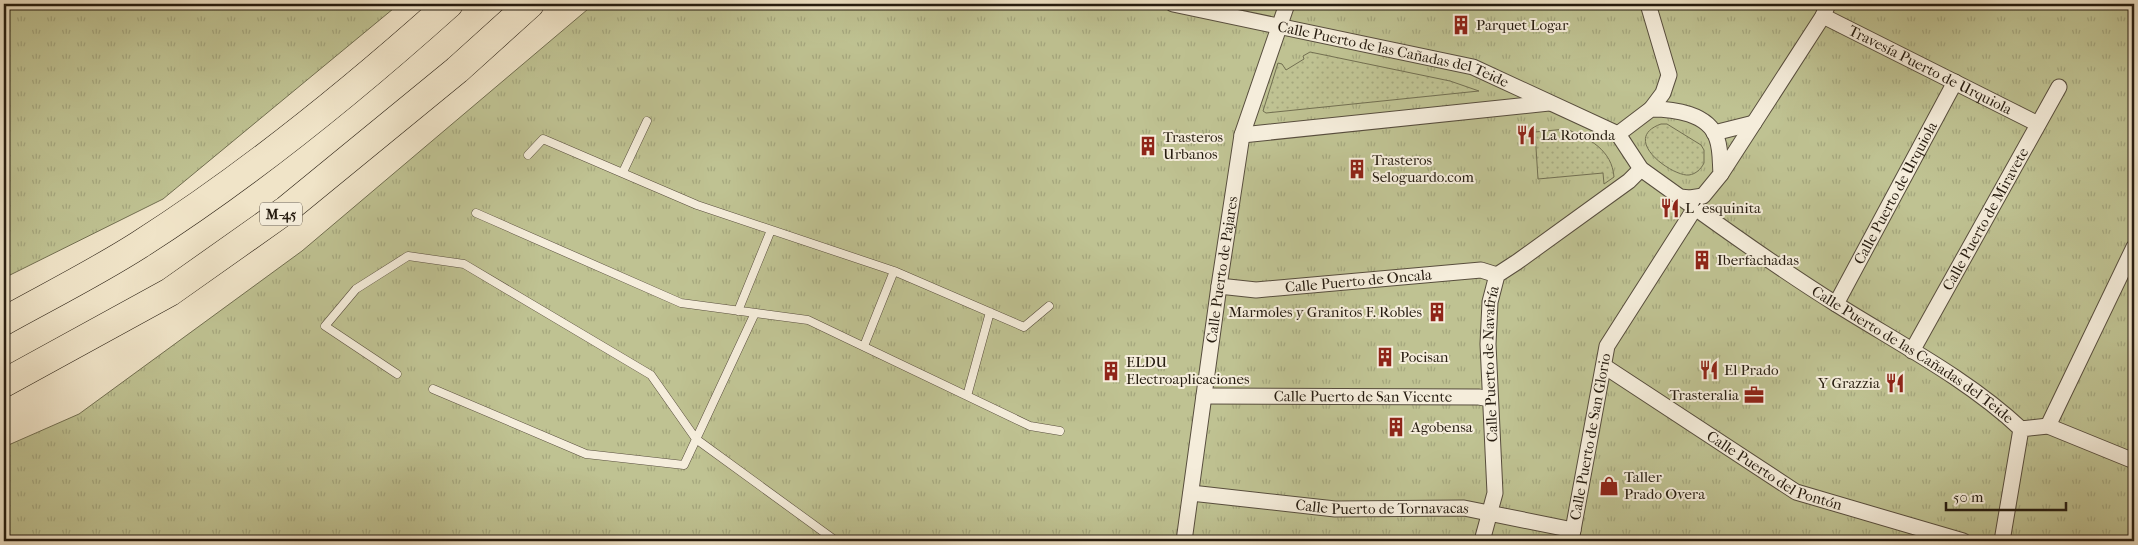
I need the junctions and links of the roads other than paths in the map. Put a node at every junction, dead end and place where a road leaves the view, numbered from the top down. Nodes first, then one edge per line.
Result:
1 (449, 4) edge
2 (530, 4) edge
3 (1173, 4) edge
4 (1287, 4) edge
5 (1648, 4) edge
6 (1826, 10) edge
7 (1279, 27) junction
8 (1955, 82) junction
9 (2059, 87) dead end
10 (1551, 102) junction
11 (1651, 109) junction
12 (647, 122) dead end
13 (1754, 123) junction
14 (2038, 124) junction
15 (1714, 133) junction
16 (1618, 134) junction
17 (1242, 135) junction
18 (528, 155) dead end
19 (1641, 169) junction
20 (622, 172) junction
21 (1721, 174) junction
22 (1711, 188) junction
23 (1680, 197) junction
24 (1695, 208) junction
25 (476, 213) dead end
26 (1719, 224) junction
27 (771, 230) junction
28 (2134, 247) edge
29 (894, 270) junction
30 (1497, 275) junction
31 (1219, 286) junction
32 (1836, 304) junction
33 (1049, 306) dead end
34 (738, 311) junction
35 (990, 312) junction
36 (755, 313) junction
37 (4, 321) edge
38 (864, 346) junction
39 (1912, 350) junction
40 (1604, 366) junction
41 (397, 374) dead end
42 (4, 383) edge
43 (433, 389) dead end
44 (967, 396) junction
45 (1204, 396) junction
46 (1490, 400) junction
47 (2048, 426) junction
48 (2021, 429) junction
49 (1060, 431) dead end
50 (696, 439) junction
51 (2134, 461) edge
52 (1191, 493) junction
53 (1491, 513) junction
54 (1572, 536) edge
55 (836, 541) edge
56 (1184, 541) edge
57 (1482, 541) edge
58 (1963, 541) edge
59 (2002, 541) edge

1 - 37 highway
2 - 42 highway, M-45
3 - 7 street, Calle Puerto de las Cañadas del Teide
4 - 7 street, Calle Puerto de Pajares
5 - 11 street
6 - 8 street, Travesía Puerto de Urquiola
6 - 13 street
7 - 10 street, Calle Puerto de las Cañadas del Teide
7 - 17 street, Calle Puerto de Pajares
8 - 14 street, Travesía Puerto de Urquiola
8 - 32 street, Calle Puerto de Urquiola
9 - 14 street, Calle Puerto de Miravete
10 - 16 street, Calle Puerto de las Cañadas del Teide
10 - 17 street, Calle Puerto de las Cañadas del Teide
11 - 15 street
11 - 16 street
12 - 20 lane
13 - 15 street
13 - 21 street
14 - 39 street, Calle Puerto de Miravete
15 - 21 street
16 - 19 street
17 - 31 street, Calle Puerto de Pajares
18 - 20 lane
19 - 23 street
19 - 30 street, Calle Puerto de Navafría
20 - 27 lane
21 - 22 street
22 - 23 street
22 - 26 street
23 - 24 street, Calle Puerto de las Cañadas del Teide
24 - 26 street, Calle Puerto de las Cañadas del Teide
24 - 40 street, Calle Puerto de San Glorio
25 - 34 lane
26 - 32 street, Calle Puerto de las Cañadas del Teide
27 - 29 lane
27 - 34 lane
28 - 47 street
29 - 35 lane
29 - 38 lane
30 - 31 street, Calle Puerto de Oncala
30 - 46 street, Calle Puerto de Navafría
31 - 45 street, Calle Puerto de Pajares
32 - 39 street, Calle Puerto de las Cañadas del Teide
33 - 35 lane
34 - 36 lane
35 - 44 lane
36 - 38 lane
36 - 50 lane
38 - 44 lane
39 - 48 street, Calle Puerto de las Cañadas del Teide
40 - 54 street, Calle Puerto de San Glorio
40 - 58 street, Calle Puerto del Pontón
41 - 50 lane
43 - 50 lane
44 - 49 lane
45 - 46 street, Calle Puerto de San Vicente
45 - 52 street, Calle Puerto de Pajares
46 - 53 street, Calle Puerto de Navafría
47 - 48 street
47 - 51 street
48 - 59 street
50 - 55 lane
52 - 53 street, Calle Puerto de Tornavacas
52 - 56 street, Calle Puerto de Pajares
53 - 54 street, Calle Puerto de Tornavacas
53 - 57 street, Calle Puerto de Navafría

